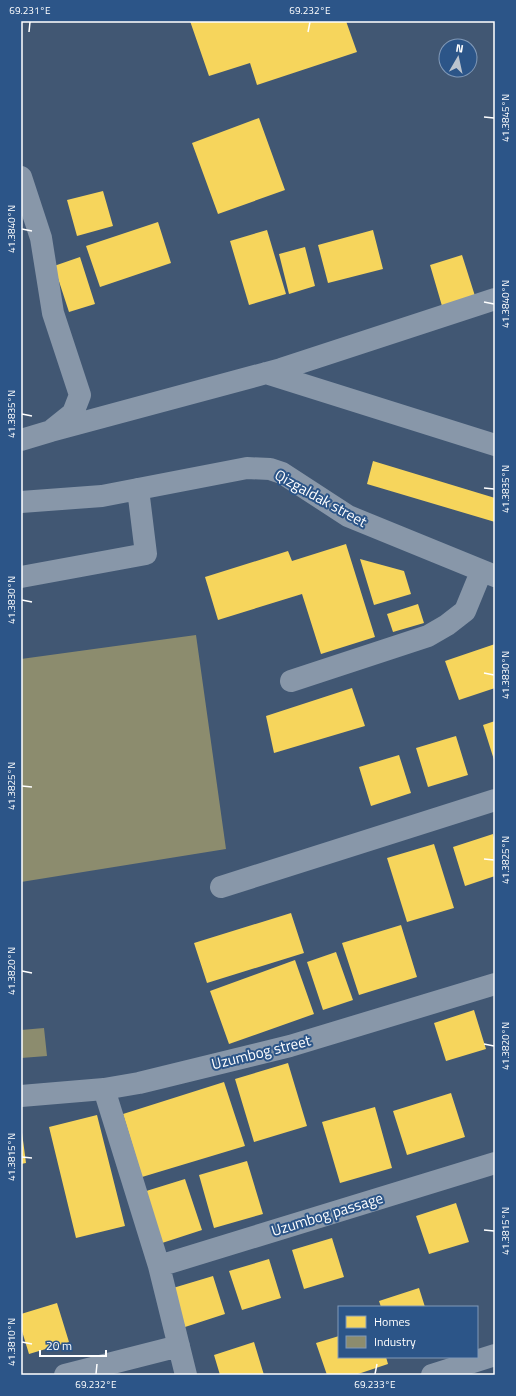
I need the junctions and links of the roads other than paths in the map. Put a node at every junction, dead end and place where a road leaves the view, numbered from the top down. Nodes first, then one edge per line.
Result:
1 (21, 177) edge
2 (495, 299) edge
3 (266, 372) junction
4 (51, 430) junction
5 (21, 440) edge
6 (495, 445) edge
7 (138, 489) junction
8 (21, 502) edge
9 (488, 574) edge
10 (21, 577) edge
11 (291, 681) dead end
12 (495, 800) edge
13 (221, 887) dead end
14 (495, 984) edge
15 (104, 1089) junction
16 (21, 1096) edge
17 (495, 1163) edge
18 (159, 1266) junction
19 (179, 1346) junction
20 (495, 1355) edge
21 (65, 1375) edge
22 (186, 1375) edge
23 (432, 1375) edge

1 - 4 street
2 - 3 street
3 - 4 street
3 - 6 street
4 - 5 street
7 - 8 street, Qizgaldak street
7 - 9 street, Qizgaldak street
7 - 10 street
9 - 11 street
12 - 13 street
14 - 15 street, Uzumbog street
15 - 16 street, Uzumbog street
15 - 18 street
17 - 18 street, Uzumbog passage
18 - 19 street
19 - 21 street
19 - 22 street
20 - 23 street

